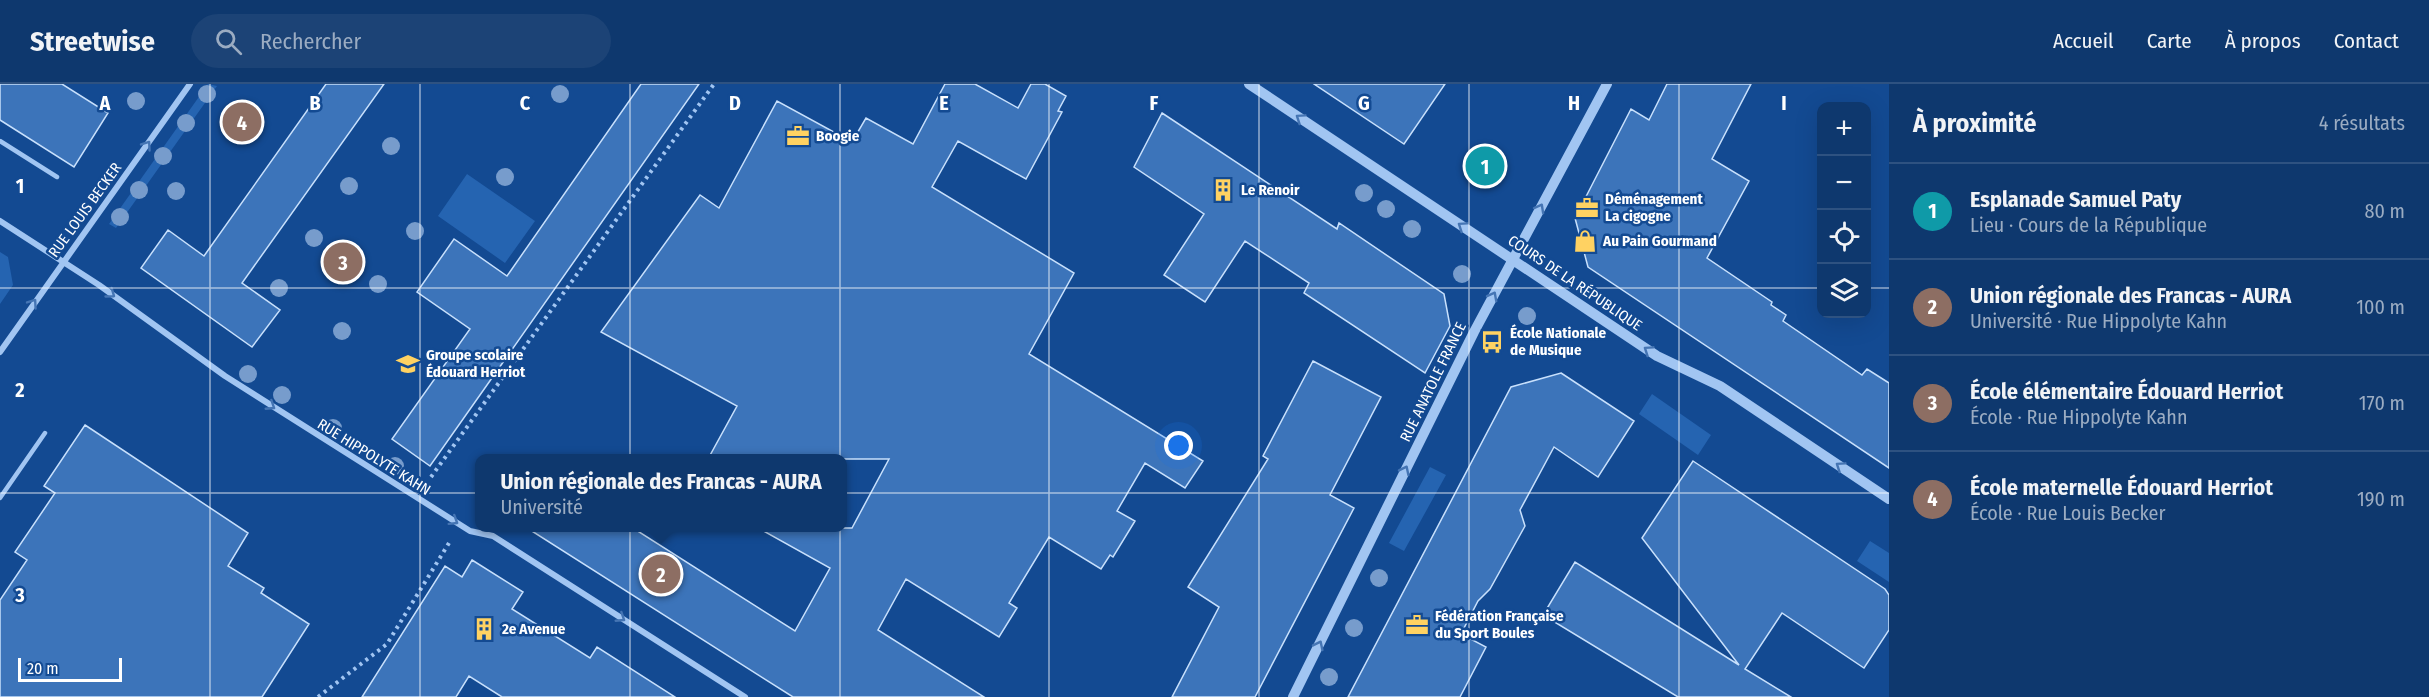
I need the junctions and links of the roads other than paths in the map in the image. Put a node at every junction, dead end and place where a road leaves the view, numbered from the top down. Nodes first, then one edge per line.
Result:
1 (190, 84) edge
2 (1249, 84) edge
3 (1607, 84) edge
4 (0, 141) edge
5 (57, 177) dead end
6 (0, 221) edge
7 (1512, 260) junction
8 (63, 261) junction
9 (0, 351) edge
10 (45, 433) dead end
11 (0, 498) edge
12 (1889, 499) edge
13 (745, 697) edge
14 (1293, 697) edge

8 -> 1 street, RUE LOUIS BECKER
7 -> 2 street, COURS DE LA RÉPUBLIQUE
7 -> 3 street, RUE ANATOLE FRANCE
4 - 5 lane
6 - 8 street, RUE HIPPOLYTE KAHN
12 -> 7 street, COURS DE LA RÉPUBLIQUE
14 -> 7 street, RUE ANATOLE FRANCE
9 -> 8 street, RUE LOUIS BECKER
8 -> 13 street, RUE HIPPOLYTE KAHN
10 - 11 lane

